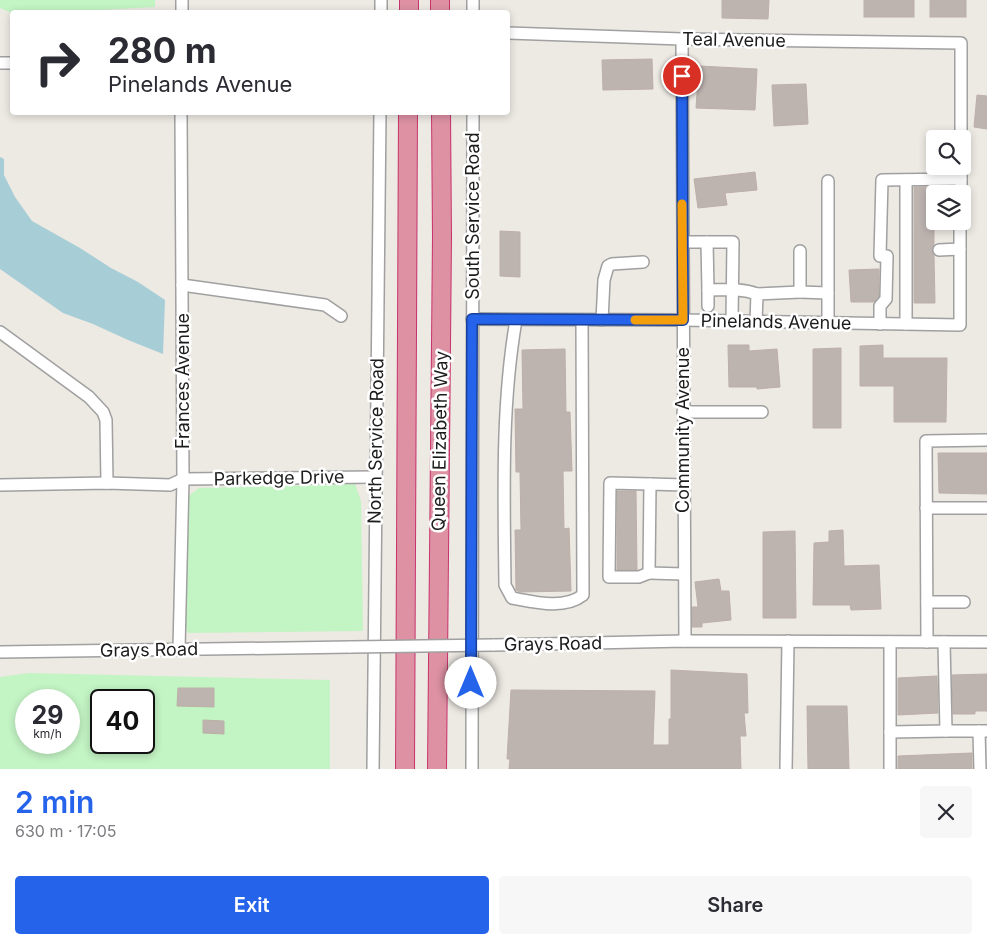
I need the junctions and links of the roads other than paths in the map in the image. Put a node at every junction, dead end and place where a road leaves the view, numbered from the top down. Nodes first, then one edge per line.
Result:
1 (510, 34) edge
2 (682, 39) junction
3 (181, 115) edge
4 (380, 115) edge
5 (408, 115) edge
6 (441, 115) edge
7 (473, 115) edge
8 (961, 130) edge
9 (961, 175) edge
10 (961, 179) junction
11 (906, 180) junction
12 (828, 181) dead end
13 (961, 185) edge
14 (960, 230) edge
15 (683, 242) junction
16 (708, 242) junction
17 (960, 249) junction
18 (939, 250) dead end
19 (800, 251) dead end
20 (643, 262) dead end
21 (182, 285) junction
22 (708, 290) junction
23 (733, 290) junction
24 (800, 292) junction
25 (828, 293) junction
26 (757, 294) junction
27 (708, 306) dead end
28 (341, 316) dead end
29 (472, 319) junction
30 (516, 320) junction
31 (582, 320) junction
32 (602, 320) junction
33 (683, 320) junction
34 (732, 321) junction
35 (756, 322) junction
36 (828, 323) junction
37 (880, 324) junction
38 (906, 324) junction
39 (0, 332) edge
40 (683, 412) junction
41 (762, 412) dead end
42 (987, 440) edge
43 (375, 476) junction
44 (183, 479) junction
45 (107, 483) junction
46 (650, 484) junction
47 (0, 485) edge
48 (684, 485) junction
49 (926, 508) junction
50 (987, 508) edge
51 (649, 572) junction
52 (684, 574) junction
53 (927, 602) junction
54 (964, 602) dead end
55 (684, 641) junction
56 (788, 641) junction
57 (890, 642) junction
58 (927, 642) junction
59 (944, 642) junction
60 (987, 642) edge
61 (179, 649) junction
62 (0, 652) edge
63 (983, 731) edge
64 (890, 732) junction
65 (946, 732) junction
66 (373, 769) edge
67 (404, 769) edge
68 (437, 769) edge
69 (472, 769) edge
70 (786, 769) edge
71 (890, 769) edge
72 (980, 769) edge

1 - 2 street, Teal Avenue
2 - 8 street, Teal Avenue
2 - 15 street, Community Avenue
3 - 21 street, Frances Avenue
4 - 43 street, North Service Road
5 - 67 highway, Queen Elizabeth Way
6 - 68 highway, Queen Elizabeth Way
7 - 29 street, South Service Road
9 - 10 street
10 - 11 street
10 - 13 street
11 - 37 street
11 - 38 street
12 - 25 street
14 - 17 street
15 - 16 street
15 - 33 street, Community Avenue
16 - 22 street
16 - 23 street
17 - 18 street
17 - 38 street, Pinelands Avenue
19 - 24 street
20 - 32 street
21 - 28 street
21 - 44 street, Frances Avenue
22 - 23 street
22 - 27 street
23 - 26 street
23 - 34 street
24 - 25 street
24 - 26 street
25 - 36 street
26 - 35 street
29 - 30 street, Pinelands Avenue
29 - 69 street, South Service Road
30 - 31 street, Pinelands Avenue
30 - 31 street
31 - 32 street, Pinelands Avenue
32 - 33 street, Pinelands Avenue
33 - 34 street, Pinelands Avenue
33 - 40 street, Community Avenue
34 - 35 street, Pinelands Avenue
35 - 36 street, Pinelands Avenue
36 - 37 street, Pinelands Avenue
37 - 38 street, Pinelands Avenue
39 - 45 street
40 - 41 street
40 - 48 street, Community Avenue
42 - 49 street
43 - 44 street, Parkedge Drive
43 - 66 street, North Service Road
44 - 45 street, Parkedge Drive
44 - 61 street, Frances Avenue
45 - 47 street, Parkedge Drive
46 - 48 street
46 - 51 street
46 - 51 street
48 - 52 street, Community Avenue
49 - 50 street
49 - 53 street
51 - 52 street
52 - 55 street, Community Avenue
53 - 54 street
53 - 58 street
55 - 56 street, Grays Road
55 - 61 street, Grays Road, bridge
56 - 57 street, Grays Road
56 - 70 street
57 - 58 street, Grays Road
57 - 64 street
58 - 59 street, Grays Road
59 - 60 street, Grays Road
59 - 65 street
61 - 62 street, Grays Road
63 - 65 street
63 - 72 street
64 - 65 street
64 - 71 street

